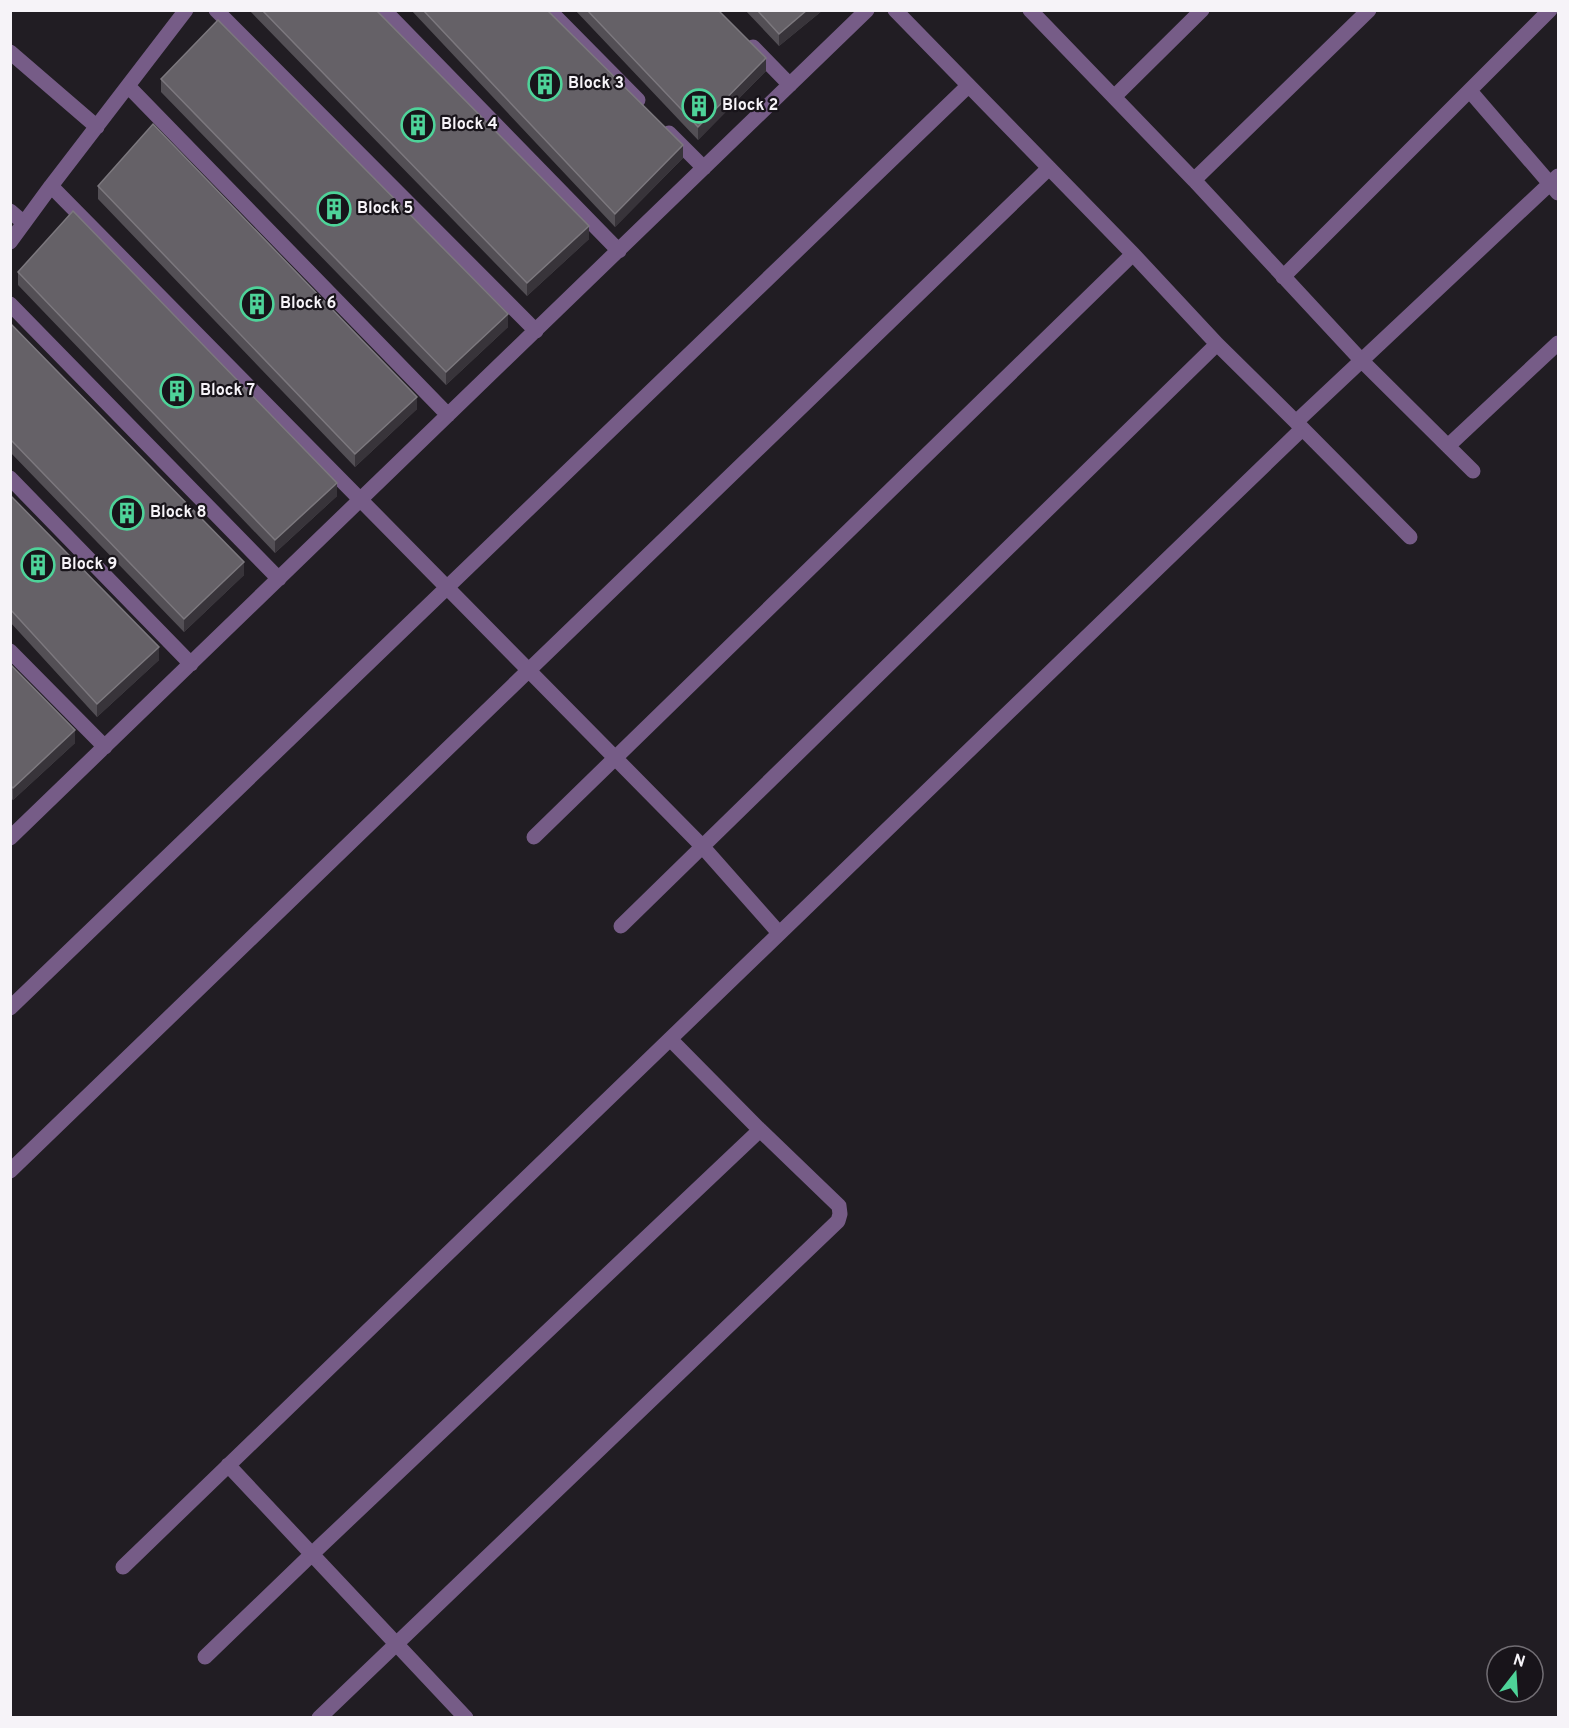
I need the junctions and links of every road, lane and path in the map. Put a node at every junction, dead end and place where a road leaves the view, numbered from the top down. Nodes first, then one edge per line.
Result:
1 (186, 10) edge
2 (216, 10) edge
3 (384, 10) edge
4 (549, 10) edge
5 (867, 10) edge
6 (895, 10) edge
7 (1030, 10) edge
8 (1369, 10) edge
9 (1550, 10) edge
10 (1199, 12) edge
11 (742, 35) edge
12 (10, 52) edge
13 (790, 85) junction
14 (128, 86) junction
15 (968, 86) junction
16 (1470, 91) junction
17 (1114, 97) junction
18 (97, 127) junction
19 (704, 168) junction
20 (1048, 169) junction
21 (1194, 180) junction
22 (1556, 184) edge
23 (51, 186) junction
24 (10, 211) edge
25 (24, 223) junction
26 (10, 242) edge
27 (619, 251) junction
28 (1133, 254) junction
29 (1283, 277) junction
30 (10, 304) edge
31 (536, 331) junction
32 (1558, 343) edge
33 (1217, 344) junction
34 (1361, 360) junction
35 (448, 415) junction
36 (1299, 425) junction
37 (1448, 446) junction
38 (1473, 471) dead end
39 (10, 478) edge
40 (360, 500) junction
41 (1410, 537) dead end
42 (279, 579) junction
43 (448, 587) junction
44 (10, 651) edge
45 (191, 664) junction
46 (530, 670) junction
47 (105, 747) junction
48 (615, 758) junction
49 (14, 828) edge
50 (534, 837) dead end
51 (702, 846) junction
52 (621, 926) dead end
53 (779, 933) junction
54 (10, 1008) edge
55 (670, 1039) junction
56 (760, 1130) junction
57 (10, 1171) edge
58 (228, 1466) junction
59 (312, 1554) junction
60 (123, 1568) dead end
61 (395, 1644) junction
62 (205, 1657) dead end
63 (319, 1718) edge
64 (466, 1718) edge

1 - 14 street
2 - 31 street
3 - 27 street
4 - 19 street
5 - 13 street
6 - 15 street
7 - 17 street
8 - 21 street
9 - 16 street
10 - 17 street
11 - 13 street
12 - 18 street
13 - 19 street
14 - 18 street
14 - 35 street
15 - 20 street
15 - 43 street
16 - 22 street
16 - 29 street
17 - 21 street
18 - 23 street
19 - 27 street
20 - 28 street
20 - 46 street
21 - 29 street
22 - 34 street
23 - 25 street
23 - 40 street
24 - 25 street
25 - 26 street
27 - 31 street
28 - 33 street
28 - 48 street
29 - 34 street
30 - 42 street
31 - 35 street
32 - 37 street
33 - 36 street
33 - 51 street
34 - 36 street
34 - 37 street
35 - 40 street
36 - 41 street
36 - 53 street
37 - 38 street
39 - 45 street
40 - 42 street
40 - 43 street
42 - 45 street
43 - 46 street
43 - 54 street
44 - 47 street
45 - 47 street
46 - 48 street
46 - 57 street
47 - 49 street
48 - 50 street
48 - 51 street
51 - 52 street
51 - 53 street
53 - 55 street
55 - 56 street
55 - 58 street
56 - 59 street
56 - 61 street
58 - 59 street
58 - 60 street
59 - 61 street
59 - 62 street
61 - 63 street
61 - 64 street

